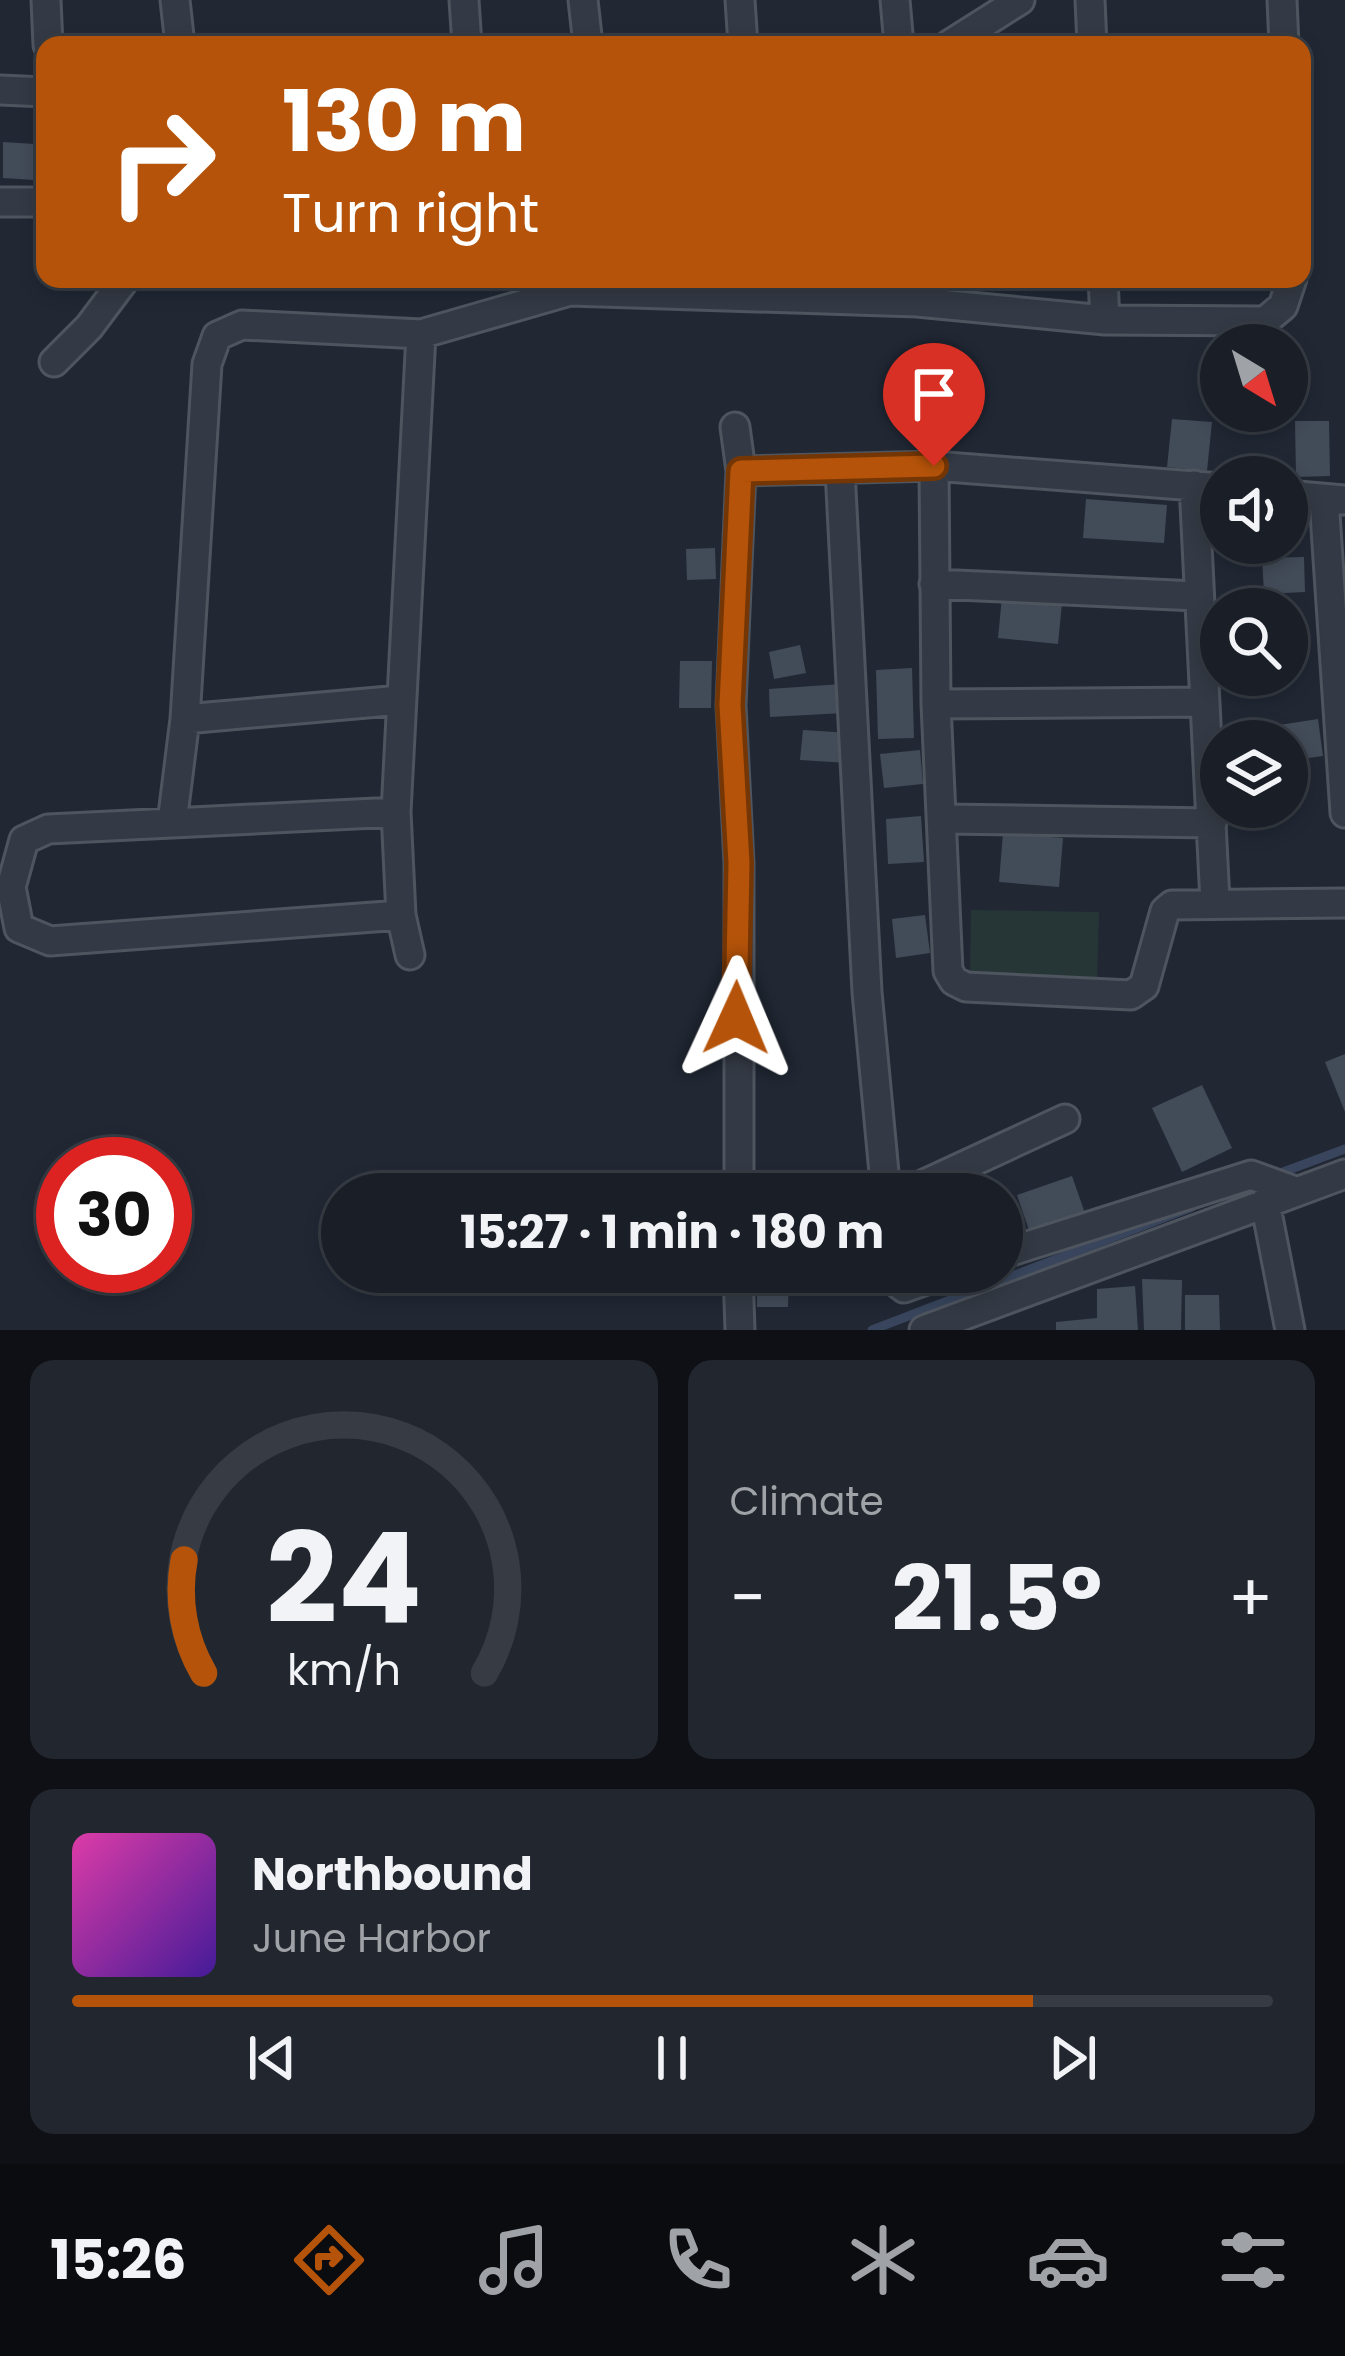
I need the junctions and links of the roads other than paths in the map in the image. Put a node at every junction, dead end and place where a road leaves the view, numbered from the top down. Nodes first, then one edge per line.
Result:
1 (46, 0) edge
2 (176, 0) edge
3 (464, 0) edge
4 (583, 0) edge
5 (740, 0) edge
6 (895, 0) edge
7 (1019, 0) edge
8 (1090, 0) edge
9 (1282, 0) edge
10 (48, 36) edge
11 (179, 36) edge
12 (466, 36) edge
13 (587, 36) edge
14 (742, 36) edge
15 (898, 36) edge
16 (963, 36) edge
17 (1092, 36) edge
18 (1284, 36) edge
19 (0, 90) edge
20 (36, 92) edge
21 (0, 202) edge
22 (36, 202) edge
23 (117, 288) edge
24 (568, 288) edge
25 (724, 288) edge
26 (1103, 288) edge
27 (1289, 288) edge
28 (916, 290) edge
29 (1105, 320) junction
30 (422, 334) junction
31 (54, 362) dead end
32 (735, 427) dead end
33 (934, 466) junction
34 (840, 470) junction
35 (741, 471) junction
36 (1200, 486) edge
37 (1335, 499) edge
38 (1201, 564) edge
39 (934, 584) junction
40 (1198, 596) junction
41 (401, 700) junction
42 (1204, 702) junction
43 (936, 704) junction
44 (185, 719) junction
45 (1205, 720) edge
46 (395, 812) junction
47 (1345, 814) edge
48 (944, 819) junction
49 (172, 823) junction
50 (1200, 823) edge
51 (1212, 828) edge
52 (1215, 902) junction
53 (1345, 902) edge
54 (400, 915) junction
55 (410, 955) dead end
56 (1065, 1119) dead end
57 (739, 1173) edge
58 (884, 1173) edge
59 (948, 1173) edge
60 (1345, 1174) edge
61 (1295, 1191) junction
62 (1265, 1202) junction
63 (1023, 1247) edge
64 (739, 1293) edge
65 (975, 1320) edge
66 (740, 1330) edge
67 (924, 1330) edge
68 (1290, 1330) edge

1 - 10 street
2 - 11 street
3 - 12 street
4 - 13 street
5 - 14 street
6 - 15 street
7 - 16 street
8 - 17 street
9 - 18 street
19 - 20 street
21 - 22 street
23 - 31 street
24 - 30 street
25 - 28 street
26 - 29 street
27 - 29 street
28 - 29 street
30 - 41 street
30 - 44 street
32 - 35 street
33 - 34 street
33 - 36 street
33 - 39 street
34 - 35 street
34 - 58 street
35 - 57 street
37 - 47 street
38 - 40 street
39 - 40 street
39 - 43 street
40 - 42 street
41 - 44 street
41 - 46 street
42 - 43 street
42 - 45 street
43 - 48 street
44 - 49 street
46 - 49 street
46 - 54 street
48 - 50 street
48 - 52 street
49 - 54 street
51 - 52 street
52 - 53 street
54 - 55 street
56 - 59 street
60 - 61 street
61 - 62 street
61 - 63 street
62 - 65 street
62 - 68 street
64 - 66 street
65 - 67 street

